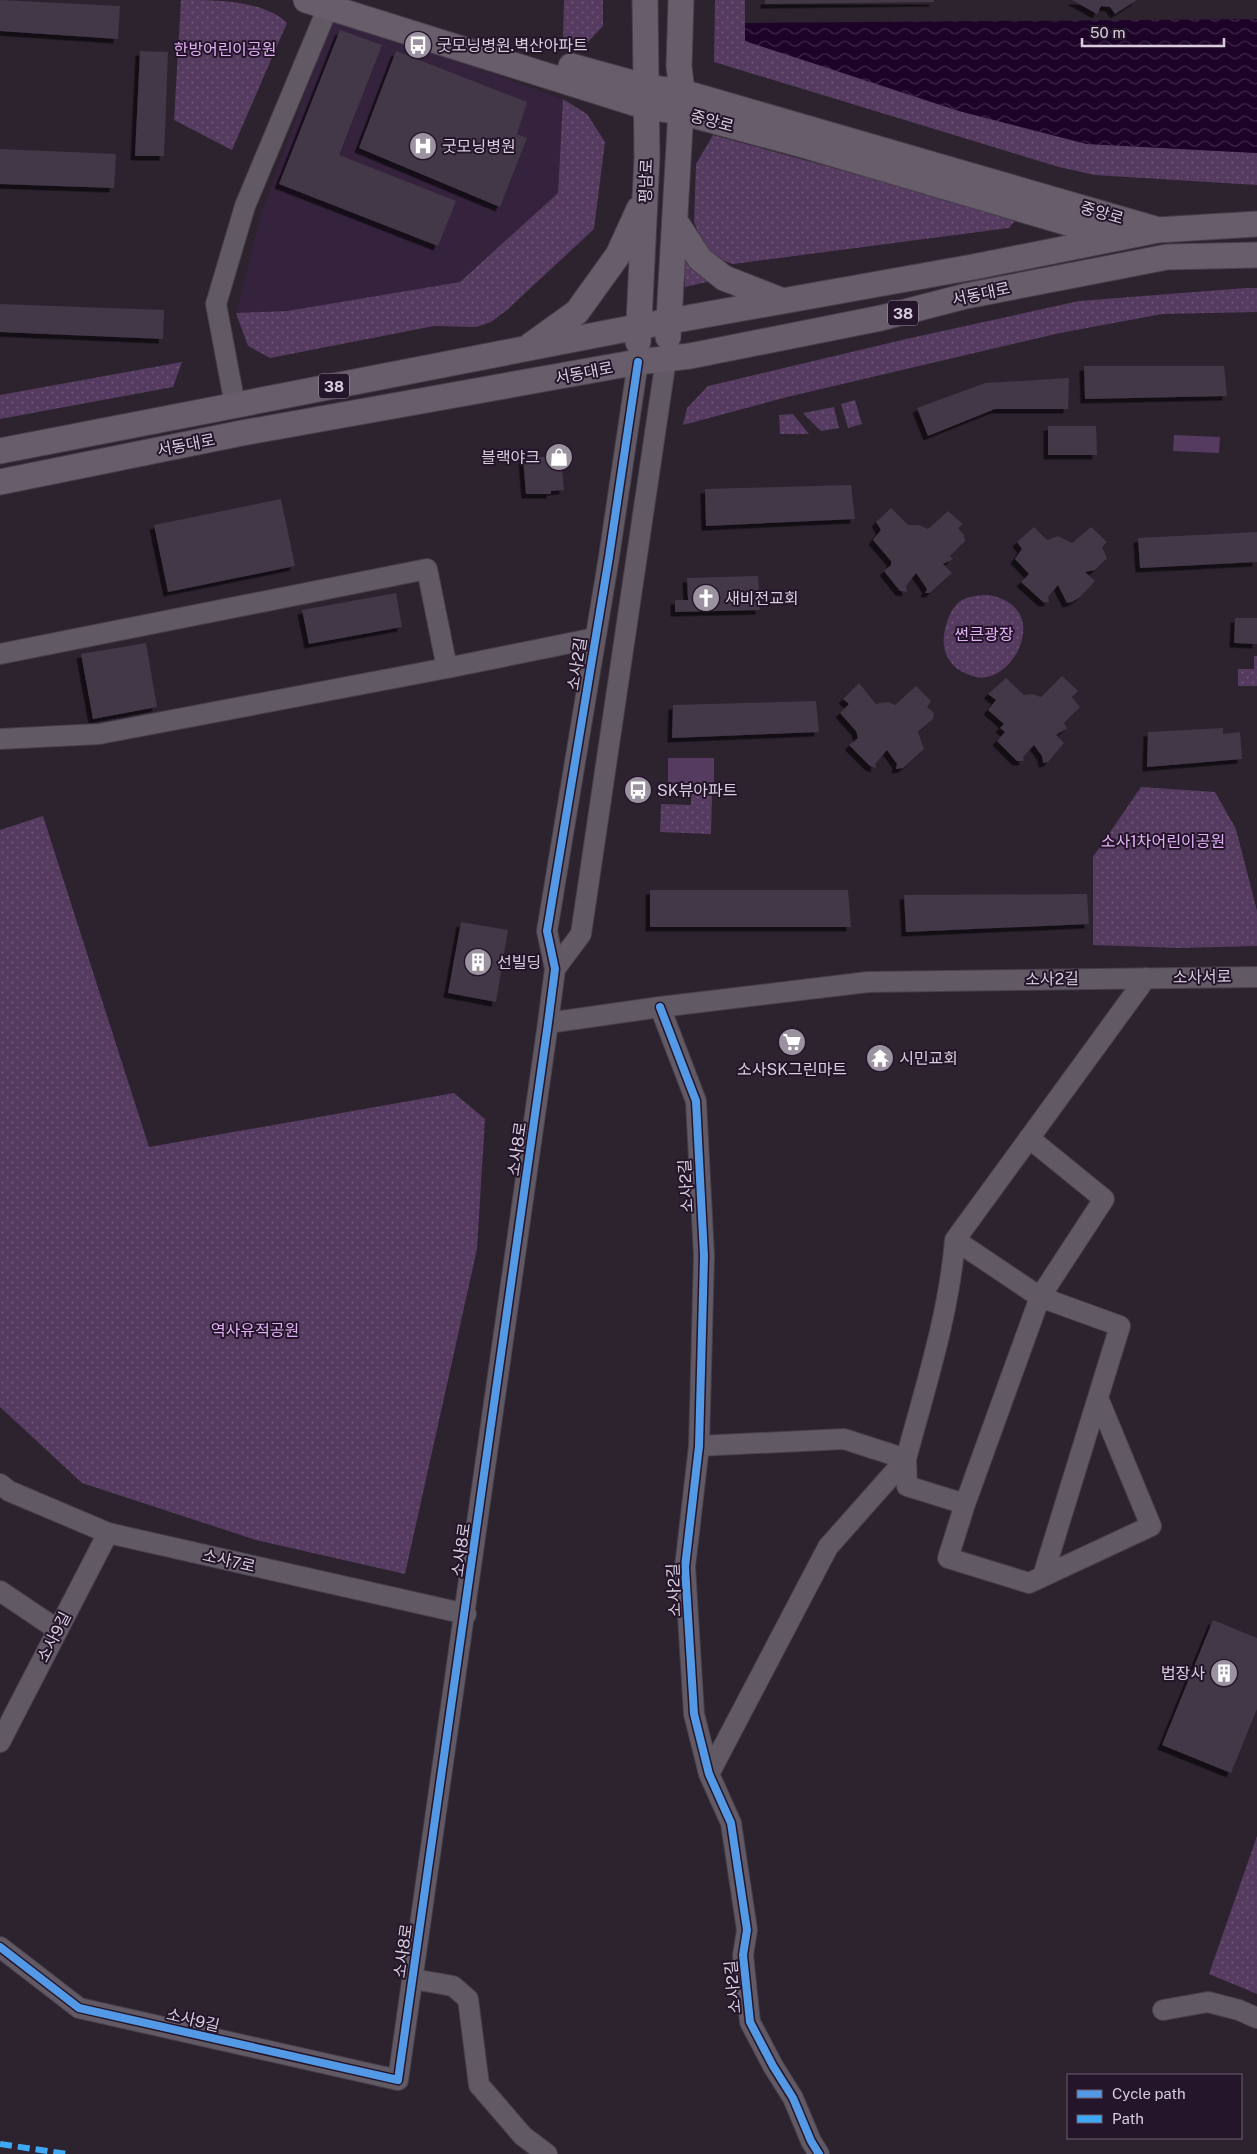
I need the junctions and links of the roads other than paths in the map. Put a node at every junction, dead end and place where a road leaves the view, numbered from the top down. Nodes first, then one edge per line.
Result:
1 (355, 0) edge
2 (644, 0) edge
3 (681, 0) edge
4 (322, 2) edge
5 (647, 98) junction
6 (682, 102) junction
7 (645, 195) junction
8 (675, 221) junction
9 (1257, 224) edge
10 (1158, 230) junction
11 (1120, 238) junction
12 (1257, 255) edge
13 (1167, 257) junction
14 (783, 301) junction
15 (669, 322) junction
16 (637, 327) junction
17 (525, 349) junction
18 (666, 359) junction
19 (638, 362) junction
20 (235, 405) junction
21 (0, 451) edge
22 (0, 482) edge
23 (595, 638) junction
24 (0, 654) edge
25 (447, 668) junction
26 (0, 739) edge
27 (555, 969) junction
28 (1257, 976) edge
29 (1146, 978) junction
30 (660, 1006) junction
31 (548, 1023) junction
32 (1029, 1138) junction
33 (955, 1240) junction
34 (1040, 1297) junction
35 (1098, 1398) junction
36 (699, 1446) junction
37 (906, 1459) junction
38 (0, 1484) edge
39 (965, 1504) junction
40 (108, 1533) junction
41 (1043, 1576) junction
42 (0, 1592) edge
43 (466, 1614) junction
44 (58, 1630) junction
45 (0, 1742) edge
46 (709, 1774) junction
47 (0, 1947) edge
48 (413, 1978) junction
49 (1163, 2010) dead end
50 (1257, 2018) edge
51 (398, 2080) joint
52 (547, 2154) edge
53 (818, 2154) edge

1 - 5 main road, 중앙로
2 - 5 main road, 평남로
3 - 6 main road, 평남로
4 - 5 main road, 중앙로
4 - 20 street
5 - 6 main road, 중앙로
5 - 7 main road, 평남로
6 - 8 main road, 평남로
6 - 10 main road, 중앙로
6 - 11 main road, 중앙로
7 - 16 main road, 평남로
7 - 17 main road
8 - 14 main road
8 - 15 main road, 평남로
9 - 10 main road, 서동대로 / 38
10 - 11 main road, 서동대로 / 38
11 - 13 main road, 중앙로
11 - 14 main road, 서동대로 / 38
12 - 13 main road, 서동대로 / 38
13 - 18 main road, 서동대로 / 38
14 - 15 main road, 서동대로 / 38
15 - 16 main road, 서동대로 / 38
15 - 18 main road, 평남로
16 - 17 main road, 서동대로 / 38
16 - 19 main road, 평남로
17 - 20 main road, 서동대로 / 38
18 - 19 main road, 서동대로 / 38
18 - 27 street
19 - 22 main road, 서동대로 / 38
19 - 23 street, 소사2길
20 - 21 main road, 서동대로 / 38
23 - 25 street
23 - 27 street, 소사2길
24 - 25 street
25 - 26 street
27 - 31 street, 소사8로
28 - 29 street, 소사서로
29 - 30 street, 소사2길
29 - 32 street
30 - 31 street, 소사2길
30 - 36 street, 소사2길
31 - 43 street, 소사8로
32 - 33 street
32 - 34 street
33 - 34 street
33 - 37 street
34 - 35 street
34 - 39 street
35 - 41 street
35 - 41 street
36 - 37 street
36 - 46 street, 소사2길
37 - 39 street
37 - 46 street
38 - 40 street, 소사7로
39 - 41 street
40 - 43 street, 소사7로
40 - 44 street, 소사9길
42 - 44 street
43 - 48 street, 소사8로
44 - 45 street, 소사9길
46 - 53 street, 소사2길
47 - 51 street, 소사9길
48 - 51 street, 소사8로
48 - 52 street
49 - 50 street

